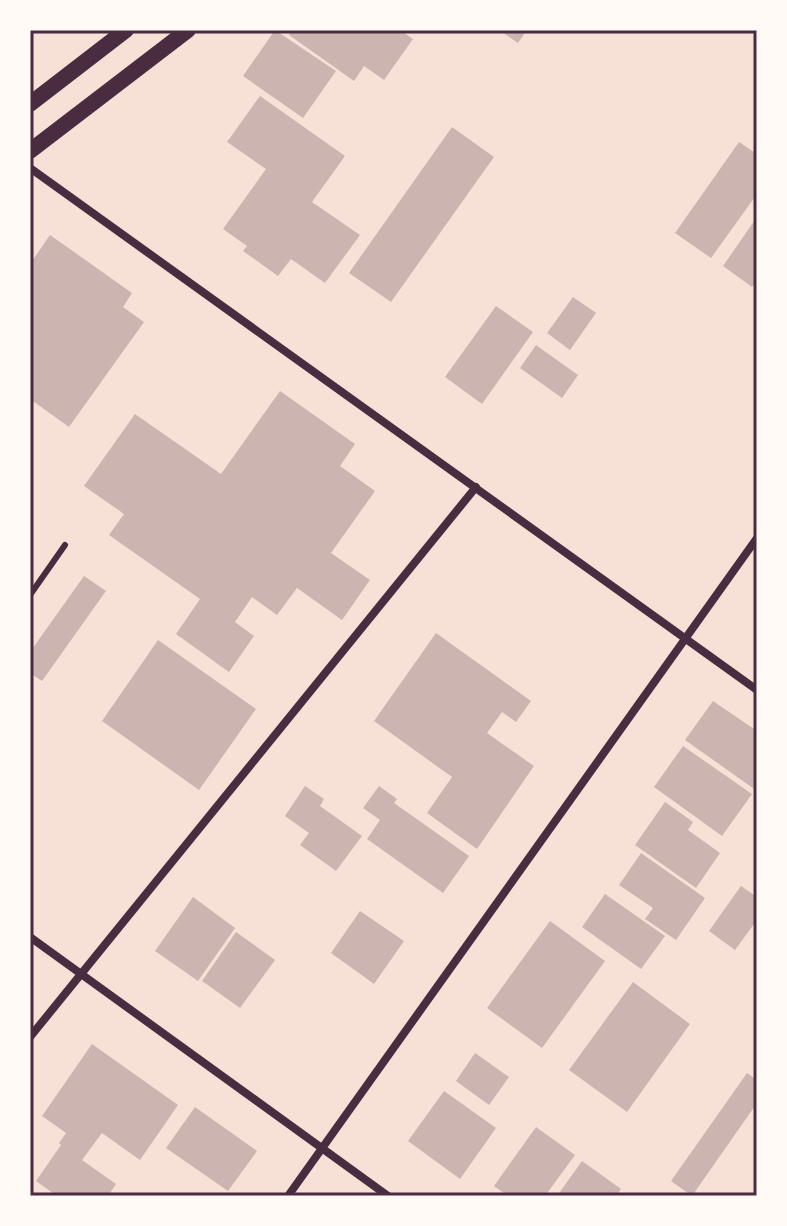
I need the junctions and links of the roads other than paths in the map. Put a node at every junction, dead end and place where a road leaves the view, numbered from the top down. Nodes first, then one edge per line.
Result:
1 (126, 30) edge
2 (188, 30) edge
3 (30, 104) edge
4 (30, 151) edge
5 (30, 168) edge
6 (476, 487) junction
7 (757, 538) edge
8 (65, 545) dead end
9 (30, 595) edge
10 (686, 640) junction
11 (757, 690) edge
12 (30, 937) edge
13 (82, 974) junction
14 (30, 1037) edge
15 (322, 1148) junction
16 (288, 1196) edge
17 (388, 1196) edge

1 - 3 main road
2 - 4 main road
5 - 6 street
6 - 10 street
6 - 13 street
7 - 10 street
8 - 9 lane
10 - 11 street
10 - 15 street
12 - 13 street
13 - 14 street
13 - 15 street
15 - 16 street
15 - 17 street

